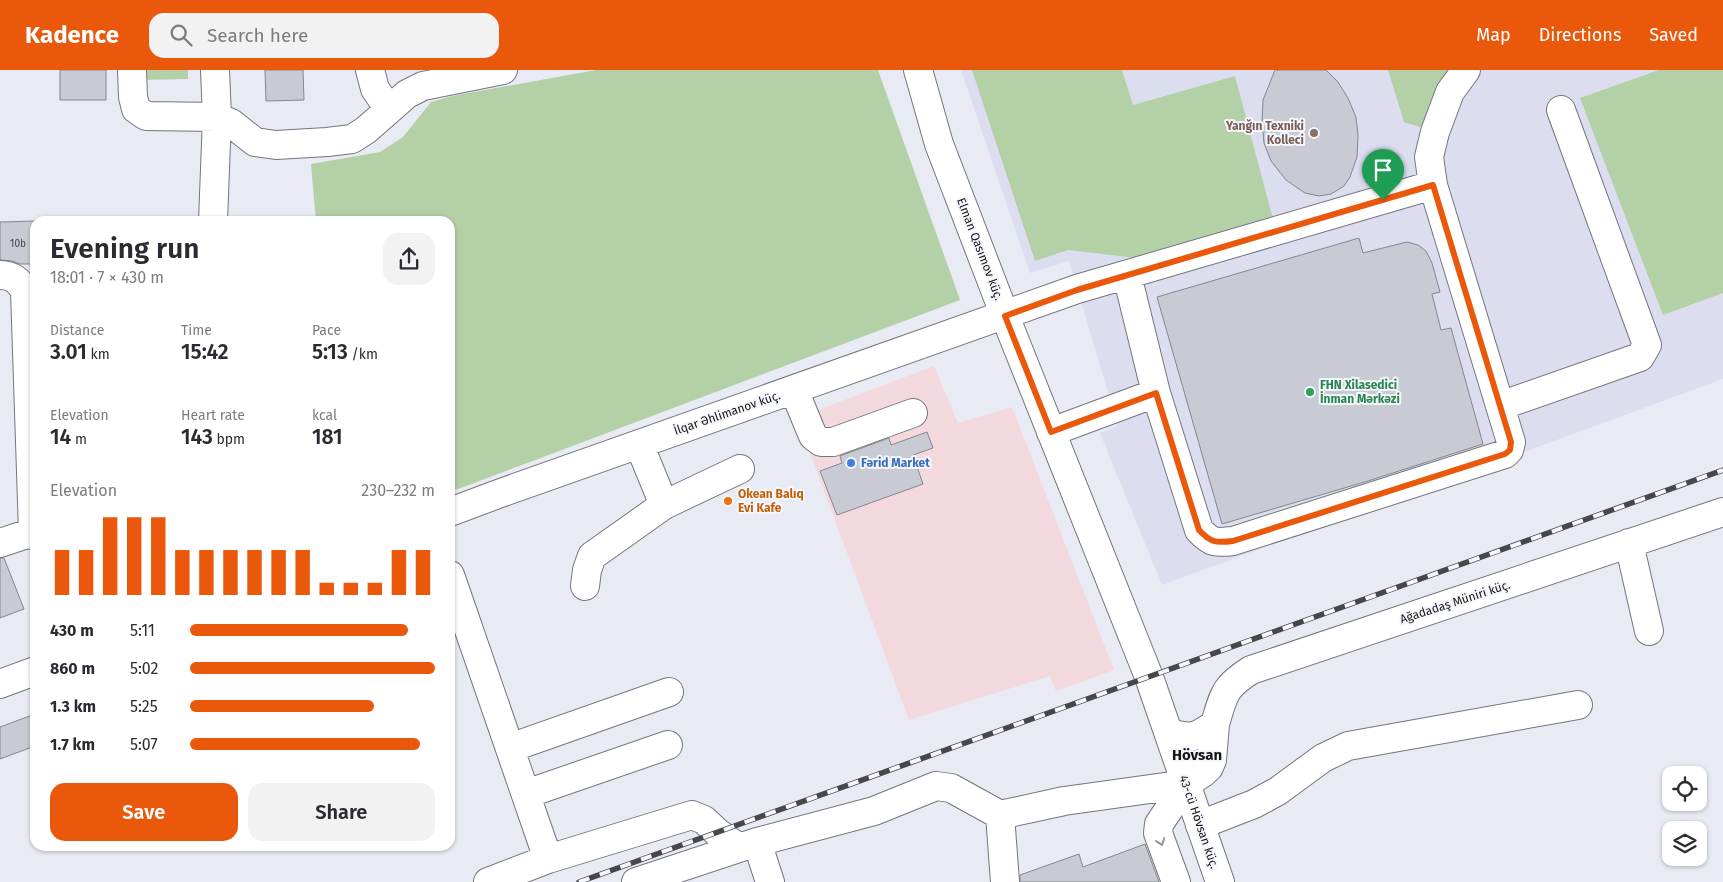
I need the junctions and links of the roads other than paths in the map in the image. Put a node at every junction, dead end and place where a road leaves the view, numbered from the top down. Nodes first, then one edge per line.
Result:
1 (132, 70) edge
2 (215, 70) edge
3 (370, 70) edge
4 (503, 70) edge
5 (918, 70) edge
6 (1466, 70) edge
7 (389, 109) junction
8 (1562, 110) dead end
9 (217, 117) junction
10 (1433, 185) junction
11 (213, 216) edge
12 (0, 275) edge
13 (1127, 275) junction
14 (1005, 316) junction
15 (794, 390) junction
16 (1156, 393) junction
17 (1500, 406) junction
18 (913, 413) dead end
19 (30, 426) edge
20 (1051, 432) junction
21 (639, 444) junction
22 (740, 469) dead end
23 (664, 505) junction
24 (455, 510) edge
25 (1723, 512) edge
26 (30, 535) edge
27 (0, 544) edge
28 (1629, 544) junction
29 (585, 586) dead end
30 (455, 589) edge
31 (1649, 631) dead end
32 (30, 673) edge
33 (1149, 677) joint
34 (0, 684) edge
35 (669, 692) dead end
36 (1578, 705) dead end
37 (1215, 724) junction
38 (1169, 733) junction
39 (668, 745) dead end
40 (510, 748) junction
41 (1186, 784) junction
42 (526, 794) junction
43 (1000, 815) junction
44 (1200, 825) junction
45 (748, 845) junction
46 (548, 859) junction
47 (488, 882) edge
48 (636, 882) edge
49 (770, 882) edge
50 (1005, 882) edge
51 (1176, 882) edge
52 (1220, 882) edge

1 - 9 street
2 - 9 street
3 - 7 street
4 - 7 street
5 - 14 street, Elman Qasımov küç.
6 - 10 street
7 - 9 street
8 - 17 street
9 - 11 street
10 - 13 street, İlqar Əhlimanov küç.
10 - 17 street
12 - 19 street
13 - 14 street, İlqar Əhlimanov küç.
13 - 16 street
14 - 15 street, İlqar Əhlimanov küç.
14 - 20 street, Elman Qasımov küç.
15 - 18 street
15 - 21 street, İlqar Əhlimanov küç.
16 - 17 street
16 - 20 street
20 - 33 street, Elman Qasımov küç.
21 - 23 street
21 - 24 street, İlqar Əhlimanov küç.
22 - 23 street
23 - 29 street
25 - 28 street, Ağadadaş Müniri küç.
26 - 27 street
28 - 31 street
28 - 37 street, Ağadadaş Müniri küç.
30 - 40 street
32 - 34 street
33 - 38 street, 43-cü Hövsan küç.
35 - 40 street
36 - 44 street
37 - 38 street
37 - 41 street, Ağadadaş Müniri küç.
38 - 41 street, 43-cü Hövsan küç.
39 - 42 street
40 - 42 street
41 - 43 street
41 - 44 street, 43-cü Hövsan küç.
41 -> 51 street
42 - 46 street
43 - 45 street
43 - 50 street
44 - 52 street, 43-cü Hövsan küç.
45 - 46 street
45 - 48 street
45 - 49 street
46 - 47 street

